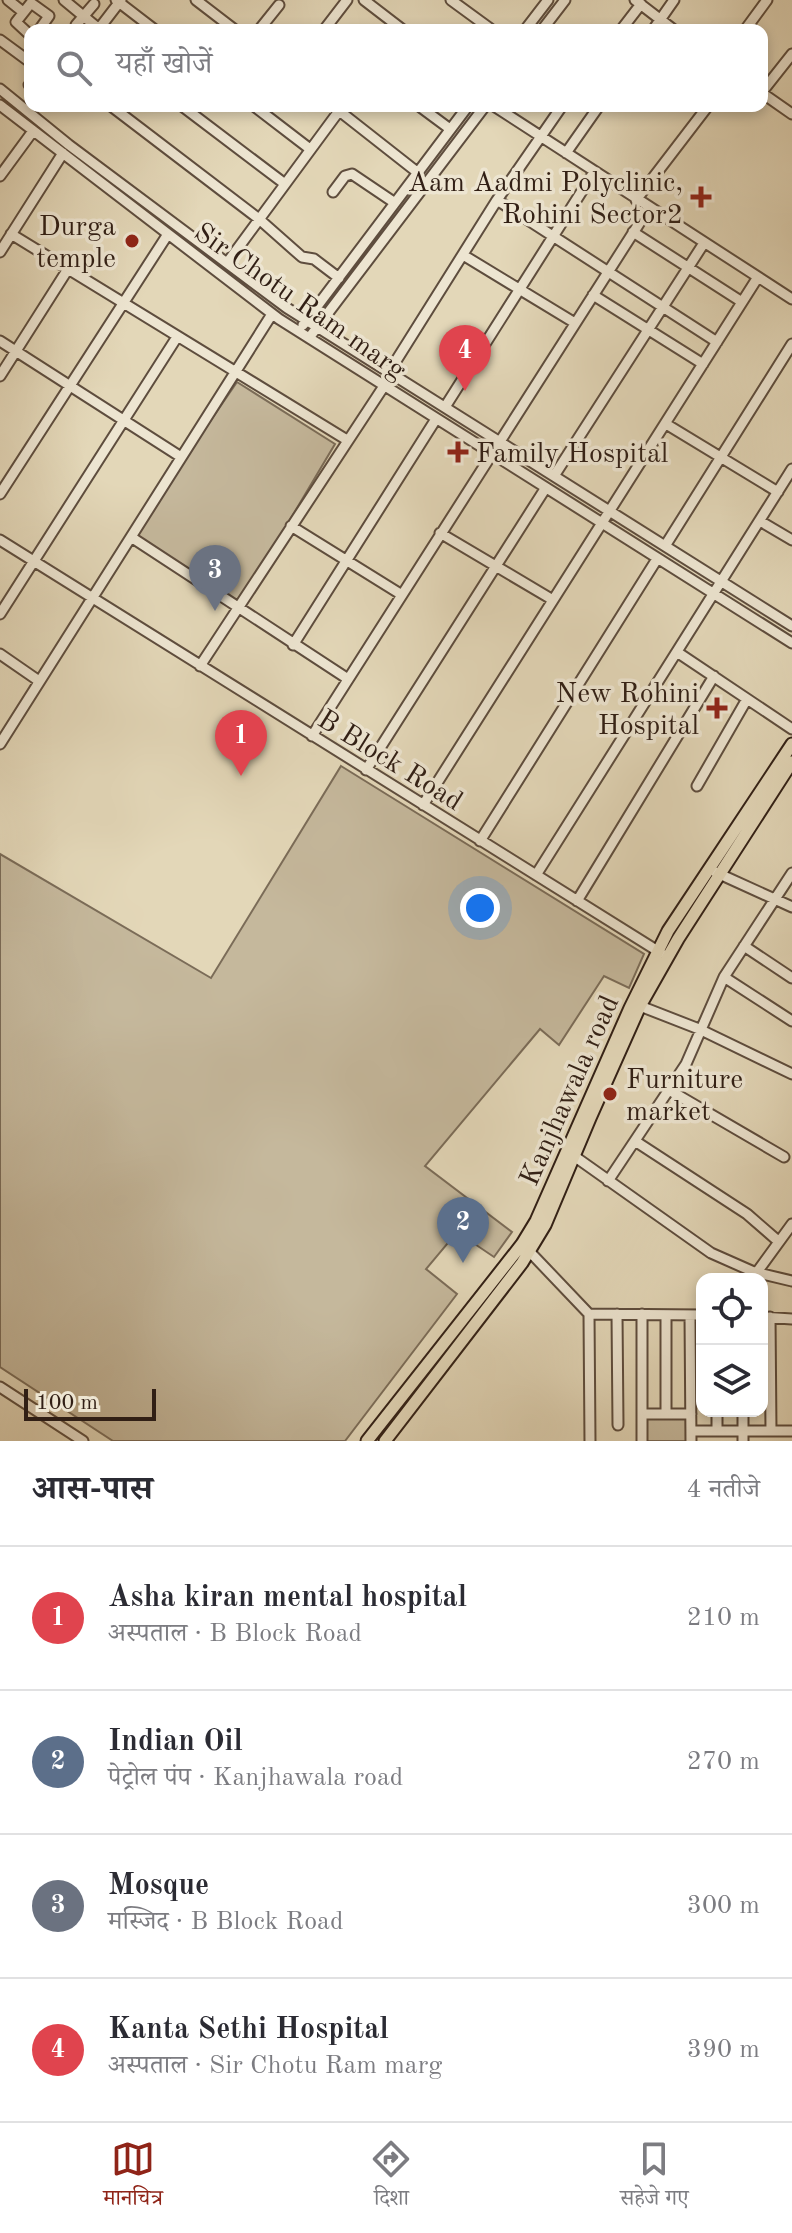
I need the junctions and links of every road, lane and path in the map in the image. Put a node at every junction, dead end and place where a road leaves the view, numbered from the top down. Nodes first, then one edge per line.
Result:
1 (8, 0) edge
2 (64, 0) edge
3 (196, 0) edge
4 (347, 0) edge
5 (364, 0) edge
6 (451, 0) edge
7 (565, 0) edge
8 (674, 0) edge
9 (767, 0) edge
10 (118, 1) edge
11 (544, 1) edge
12 (638, 2) edge
13 (94, 4) dead end
14 (279, 5) dead end
15 (23, 12) junction
16 (84, 16) junction
17 (660, 19) junction
18 (44, 24) edge
19 (77, 24) edge
20 (93, 24) edge
21 (103, 24) edge
22 (147, 24) edge
23 (227, 24) edge
24 (264, 24) edge
25 (329, 24) edge
26 (395, 24) edge
27 (484, 24) edge
28 (529, 24) edge
29 (547, 24) edge
30 (625, 24) edge
31 (657, 24) edge
32 (666, 24) edge
33 (749, 24) edge
34 (24, 29) edge
35 (0, 40) edge
36 (792, 54) edge
37 (24, 58) edge
38 (768, 84) edge
39 (0, 89) edge
40 (768, 96) edge
41 (0, 105) edge
42 (24, 109) edge
43 (790, 109) edge
44 (27, 112) edge
45 (37, 112) edge
46 (119, 112) edge
47 (190, 112) edge
48 (262, 112) edge
49 (333, 112) edge
50 (341, 112) edge
51 (427, 112) edge
52 (463, 112) edge
53 (480, 112) edge
54 (503, 112) edge
55 (557, 112) edge
56 (595, 112) edge
57 (703, 112) edge
58 (33, 117) junction
59 (450, 129) junction
60 (33, 131) junction
61 (539, 136) junction
62 (310, 149) junction
63 (63, 153) junction
64 (566, 153) junction
65 (417, 172) junction
66 (594, 172) junction
67 (1, 173) edge
68 (285, 184) junction
69 (333, 192) dead end
70 (497, 200) junction
71 (636, 200) junction
72 (395, 203) junction
73 (649, 208) junction
74 (259, 219) junction
75 (633, 232) junction
76 (11, 234) junction
77 (168, 234) junction
78 (554, 235) junction
79 (704, 243) junction
80 (0, 252) edge
81 (463, 255) junction
82 (227, 263) junction
83 (688, 268) junction
84 (68, 269) junction
85 (608, 271) junction
86 (758, 277) junction
87 (339, 278) junction
88 (519, 289) junction
89 (593, 295) junction
90 (792, 299) edge
91 (742, 302) junction
92 (124, 304) junction
93 (663, 307) junction
94 (272, 314) junction
95 (307, 321) junction
96 (575, 323) junction
97 (318, 328) junction
98 (648, 330) junction
99 (298, 331) junction
100 (177, 337) junction
101 (309, 338) junction
102 (0, 341) edge
103 (717, 342) junction
104 (792, 344) edge
105 (15, 351) junction
106 (703, 364) junction
107 (389, 372) junction
108 (235, 373) junction
109 (0, 376) edge
110 (384, 386) junction
111 (71, 387) junction
112 (445, 407) junction
113 (436, 419) junction
114 (125, 421) junction
115 (666, 424) junction
116 (347, 440) junction
117 (500, 442) junction
118 (492, 454) junction
119 (181, 457) junction
120 (720, 457) junction
121 (792, 469) edge
122 (554, 476) junction
123 (545, 489) junction
124 (778, 492) junction
125 (0, 494) edge
126 (610, 511) junction
127 (760, 521) junction
128 (601, 523) junction
129 (291, 526) junction
130 (440, 533) junction
131 (131, 537) junction
132 (0, 540) edge
133 (792, 540) edge
134 (665, 546) junction
135 (657, 559) junction
136 (32, 560) junction
137 (346, 560) junction
138 (496, 566) junction
139 (722, 581) junction
140 (713, 594) junction
141 (402, 595) junction
142 (92, 599) junction
143 (553, 600) junction
144 (237, 609) junction
145 (0, 614) edge
146 (792, 626) edge
147 (792, 643) edge
148 (293, 645) junction
149 (677, 652) junction
150 (0, 654) edge
151 (200, 666) junction
152 (714, 676) junction
153 (348, 679) junction
154 (39, 681) junction
155 (747, 699) junction
156 (792, 729) edge
157 (312, 736) junction
158 (1, 740) edge
159 (792, 744) edge
160 (792, 762) edge
161 (366, 770) junction
162 (697, 786) dead end
163 (423, 805) junction
164 (480, 841) junction
165 (708, 869) junction
166 (792, 873) edge
167 (536, 875) junction
168 (721, 875) junction
169 (774, 898) junction
170 (577, 901) junction
171 (792, 907) edge
172 (744, 946) junction
173 (662, 954) junction
174 (724, 977) junction
175 (792, 978) edge
176 (640, 1006) junction
177 (792, 1021) edge
178 (699, 1029) junction
179 (792, 1074) edge
180 (669, 1090) junction
181 (635, 1141) junction
182 (574, 1156) junction
183 (784, 1157) dead end
184 (608, 1181) junction
185 (792, 1224) edge
186 (778, 1241) junction
187 (529, 1251) junction
188 (748, 1273) edge
189 (755, 1273) edge
190 (768, 1278) edge
191 (792, 1281) edge
192 (480, 1308) junction
193 (589, 1314) junction
194 (617, 1314) junction
195 (642, 1314) junction
196 (666, 1315) junction
197 (690, 1315) junction
198 (696, 1315) edge
199 (768, 1317) edge
200 (792, 1319) edge
201 (767, 1345) edge
202 (0, 1387) edge
203 (642, 1414) junction
204 (666, 1414) junction
205 (691, 1414) junction
206 (717, 1417) edge
207 (618, 1425) dead end
208 (717, 1431) junction
209 (771, 1431) junction
210 (792, 1431) edge
211 (691, 1436) edge
212 (743, 1436) edge
213 (83, 1441) edge
214 (367, 1441) edge
215 (385, 1441) edge
216 (590, 1441) edge
217 (642, 1441) edge

1 - 15 street
2 - 16 street
3 - 23 street
4 - 25 street
5 - 26 street
6 - 27 street
7 - 29 street
8 - 17 street
9 - 33 street
10 - 21 street
10 - 22 street
11 - 28 street
12 - 17 street
12 - 30 street
13 - 16 street
14 - 24 street
15 - 18 street
15 - 34 street
16 - 19 street
16 - 20 street
17 - 31 street
17 - 32 street
35 - 37 street
36 - 38 street
39 - 42 street, Sir Chotu Ram marg
40 - 43 street
41 - 60 street, Sir Chotu Ram marg
44 - 58 street, Sir Chotu Ram marg
45 - 58 street
46 - 74 street
47 - 68 street
48 - 62 street
49 - 62 street
50 - 65 street
51 - 59 street
52 - 59 street
53 - 97 street
54 - 61 street
55 - 61 street
56 - 64 street
57 - 71 street
58 - 82 street, Sir Chotu Ram marg
59 - 65 street
60 - 63 street, Sir Chotu Ram marg
60 - 67 street
61 - 64 street
61 - 70 street
62 - 68 street
63 - 76 street
63 - 77 street, Sir Chotu Ram marg
64 - 66 street
65 - 72 street
66 - 71 street
66 - 78 street
68 - 74 street
69 - 72 street
70 - 78 street
70 - 81 street
71 - 73 street
72 - 87 street
73 - 75 street
73 - 79 street
74 - 82 street
74 - 87 street
75 - 83 street
75 - 85 street
76 - 80 street
76 - 84 street
77 - 92 street
77 - 94 street, Sir Chotu Ram marg
78 - 85 street
78 - 88 street
79 - 83 street
79 - 86 street
81 - 88 street
81 - 107 street
82 - 95 street, Sir Chotu Ram marg
83 - 91 street
83 - 93 street
84 - 92 street
84 - 105 street
85 - 89 street
85 - 93 street
86 - 90 street
86 - 91 street
87 - 95 street
88 - 96 street
88 - 112 street
89 - 96 street
89 - 98 street
91 - 103 street
92 - 100 street
92 - 111 street
93 - 98 street
93 - 103 street
94 - 99 street, Sir Chotu Ram marg
94 - 108 street
95 - 97 street, Sir Chotu Ram marg
95 - 99 street
96 - 117 street
97 - 101 street
97 - 107 street, Sir Chotu Ram marg
98 - 106 street
98 - 122 street
99 - 101 street, Sir Chotu Ram marg
100 - 108 street
100 - 114 street
101 - 110 street, Sir Chotu Ram marg
102 - 105 street
103 - 106 street
104 - 120 street
105 - 109 street
105 - 111 street
106 - 115 street
107 - 112 street, Sir Chotu Ram marg
108 - 116 street
108 - 119 street
110 - 113 street, Sir Chotu Ram marg
110 - 116 street
111 - 114 street
111 - 125 street
112 - 117 street, Sir Chotu Ram marg
113 - 118 street, Sir Chotu Ram marg
113 - 137 street
114 - 119 street
114 - 136 street
115 - 120 street
115 - 126 street
116 - 129 street
117 - 118 street
117 - 122 street, Sir Chotu Ram marg
118 - 123 street, Sir Chotu Ram marg
118 - 130 street
119 - 131 street
120 - 124 street
120 - 134 street
121 - 124 street
122 - 126 street, Sir Chotu Ram marg
123 - 128 street, Sir Chotu Ram marg
123 - 138 street
124 - 127 street
126 - 128 street
126 - 134 street, Sir Chotu Ram marg
127 - 133 street
127 - 139 street
128 - 135 street, Sir Chotu Ram marg
128 - 143 street
129 - 137 street
129 - 144 street
130 - 138 street
130 - 141 street
131 - 142 street
131 - 144 street
132 - 136 street, B Block Road
134 - 139 street, Sir Chotu Ram marg
135 - 140 street, Sir Chotu Ram marg
135 - 164 street
136 - 142 street, B Block Road
136 - 145 street
137 - 141 street
137 - 148 street
138 - 143 street
138 - 161 street
139 - 140 street
139 - 146 street, Sir Chotu Ram marg
140 - 147 street, Sir Chotu Ram marg
140 - 149 street
141 - 153 street
142 - 151 street, B Block Road
142 - 154 street
143 - 163 street
144 - 148 street
144 - 151 street
148 - 153 street
149 - 152 street
149 - 167 street
150 - 154 street
151 - 157 street, B Block Road
152 - 155 street
152 - 170 street
153 - 157 street
154 - 158 street
155 - 156 street
155 - 162 street
157 - 161 street, B Block Road
159 - 165 main road, Kanjhawala road
160 - 168 main road, Kanjhawala road
161 - 163 street, B Block Road
163 - 164 street, B Block Road
164 - 167 street, B Block Road
165 - 168 street
165 - 173 main road, Kanjhawala road
166 - 169 street
167 - 170 street, B Block Road
168 - 169 street
168 - 173 main road, Kanjhawala road
169 - 171 street
169 - 172 street
170 - 173 street, B Block Road
172 - 174 street
172 - 175 street
173 - 176 main road, Kanjhawala road
173 - 192 main road, Kanjhawala road
174 - 177 street
174 - 178 street
176 - 178 street
176 - 182 main road, Kanjhawala road
178 - 179 street
178 - 180 street
180 - 181 street
180 - 183 street
181 - 184 street
181 - 186 street
182 - 184 street
182 - 187 main road, Kanjhawala road
184 - 188 street
185 - 186 street
186 - 189 street
187 - 192 main road, Kanjhawala road
187 - 193 street
190 - 191 street
192 - 214 main road, Kanjhawala road
192 - 215 main road, Kanjhawala road
193 - 194 street
193 - 216 street
194 - 195 street
194 - 207 street
195 - 196 street
195 - 203 street
196 - 197 street
196 - 204 street
197 - 198 street
197 - 205 street
199 - 200 street
201 - 209 street
202 - 213 street
203 - 204 street
203 - 217 street
204 - 205 street
205 - 211 street
206 - 208 street
208 - 211 street
208 - 212 street
209 - 210 street
209 - 212 street

